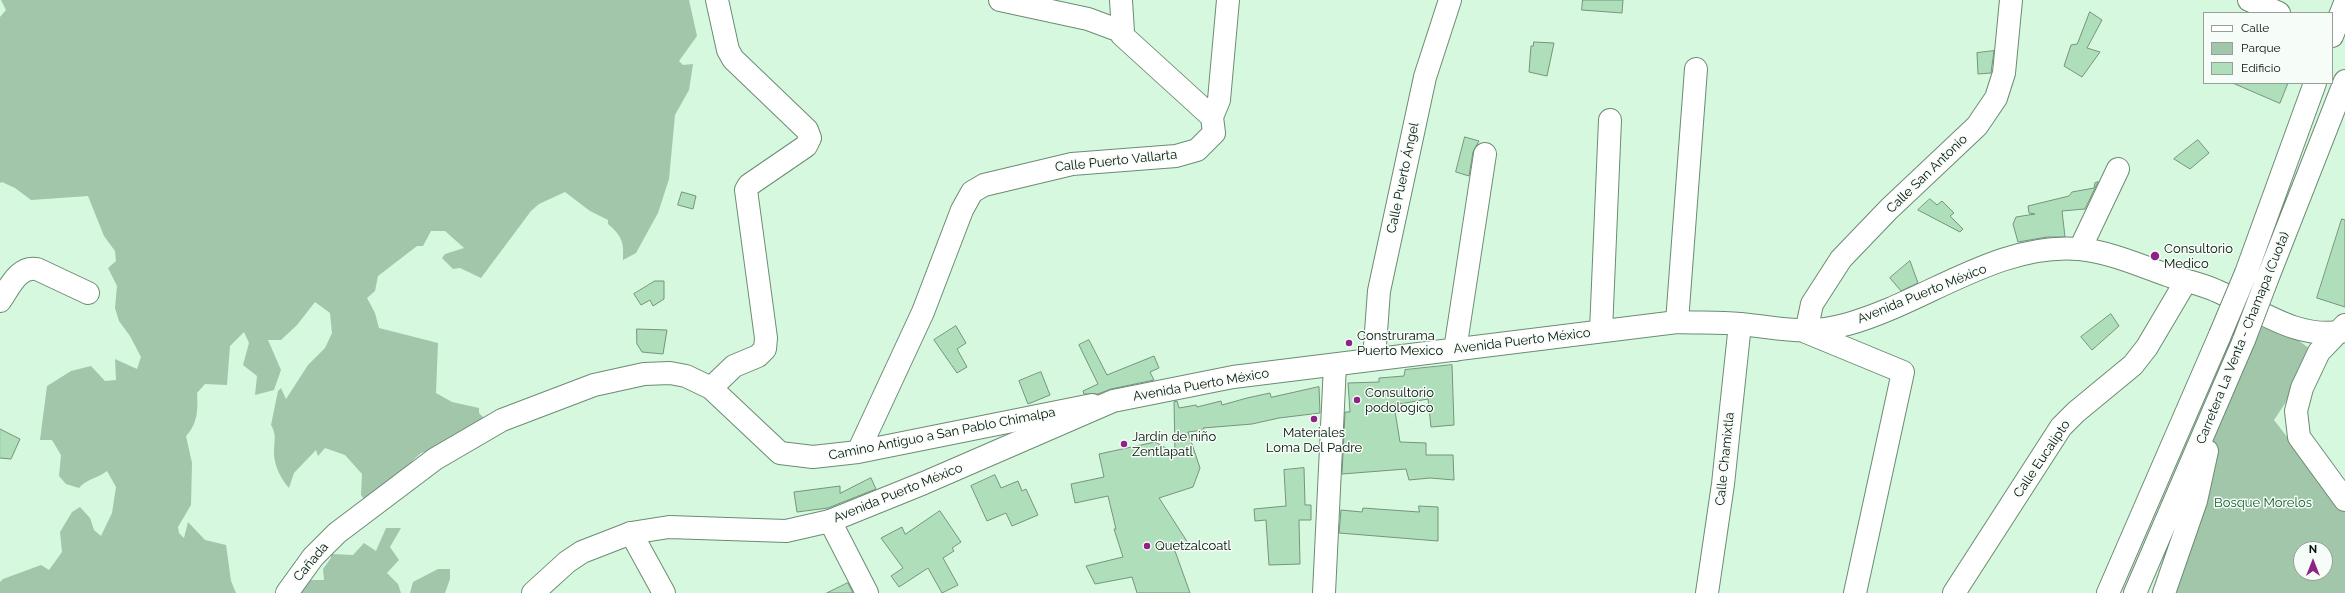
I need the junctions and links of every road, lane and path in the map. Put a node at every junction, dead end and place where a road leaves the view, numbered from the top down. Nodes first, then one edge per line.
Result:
1 (718, 0) edge
2 (1000, 0) edge
3 (1121, 0) edge
4 (1228, 0) edge
5 (1450, 0) edge
6 (2011, 0) edge
7 (2249, 0) edge
8 (2345, 3) edge
9 (2277, 12) edge
10 (1123, 32) junction
11 (2333, 33) edge
12 (1696, 69) dead end
13 (2345, 81) edge
14 (2315, 84) edge
15 (1212, 117) junction
16 (1610, 120) dead end
17 (1485, 154) dead end
18 (2118, 169) dead end
19 (2080, 250) junction
20 (2186, 281) junction
21 (88, 293) dead end
22 (0, 301) edge
23 (1677, 322) junction
24 (1740, 324) junction
25 (2342, 330) edge
26 (1601, 331) junction
27 (1806, 332) junction
28 (1456, 350) junction
29 (1374, 360) junction
30 (1336, 365) junction
31 (711, 388) junction
32 (1113, 400) junction
33 (2215, 408) junction
34 (858, 452) junction
35 (2345, 500) edge
36 (830, 522) junction
37 (337, 533) joint
38 (631, 533) junction
39 (287, 593) edge
40 (533, 593) edge
41 (664, 593) edge
42 (867, 593) edge
43 (1324, 593) edge
44 (1708, 593) edge
45 (1855, 593) edge
46 (1954, 593) edge
47 (2108, 593) edge
48 (2135, 593) edge
49 (2164, 593) edge

1 - 31 main road
2 - 10 main road
3 - 10 main road
4 - 15 main road, Calle Puerto Vallarta
5 - 29 main road, Calle Puerto Ángel
6 - 27 main road, Calle San Antonio
7 - 9 main road
8 - 11 main road
10 - 15 main road
12 - 23 main road
13 - 33 main road, Carretera La Venta - Chamapa (Cuota), bridge
14 - 47 main road, Carretera La Venta - Chamapa (Cuota), bridge
15 - 34 main road, Calle Puerto Vallarta
16 - 26 main road
17 - 28 main road
18 - 19 main road
19 - 20 main road, Avenida Puerto México
19 - 27 main road, Avenida Puerto México
20 - 25 main road, Avenida Puerto México
20 - 46 main road, Calle Eucalipto
21 - 22 main road
23 - 24 main road, Avenida Puerto México
23 - 26 main road, Avenida Puerto México
24 - 27 main road, Avenida Puerto México
24 - 44 main road, Calle Chamixtla
25 - 35 main road
26 - 28 main road, Avenida Puerto México
27 - 45 main road
28 - 29 main road, Avenida Puerto México
29 - 30 main road, Avenida Puerto México
30 - 32 main road, Avenida Puerto México
30 - 43 main road
31 - 34 main road, Camino Antiguo a San Pablo Chimalpa
31 - 37 main road, Camino Antiguo a San Pablo Chimalpa
32 - 34 main road, Camino Antiguo a San Pablo Chimalpa
32 - 36 main road, Avenida Puerto México
33 - 48 main road, Carretera La Venta - Chamapa (Cuota)
33 - 49 main road
36 - 38 main road, Avenida Puerto México
36 - 42 main road
37 - 39 main road, Cañada
38 - 40 main road, Avenida Puerto México
38 - 41 main road

